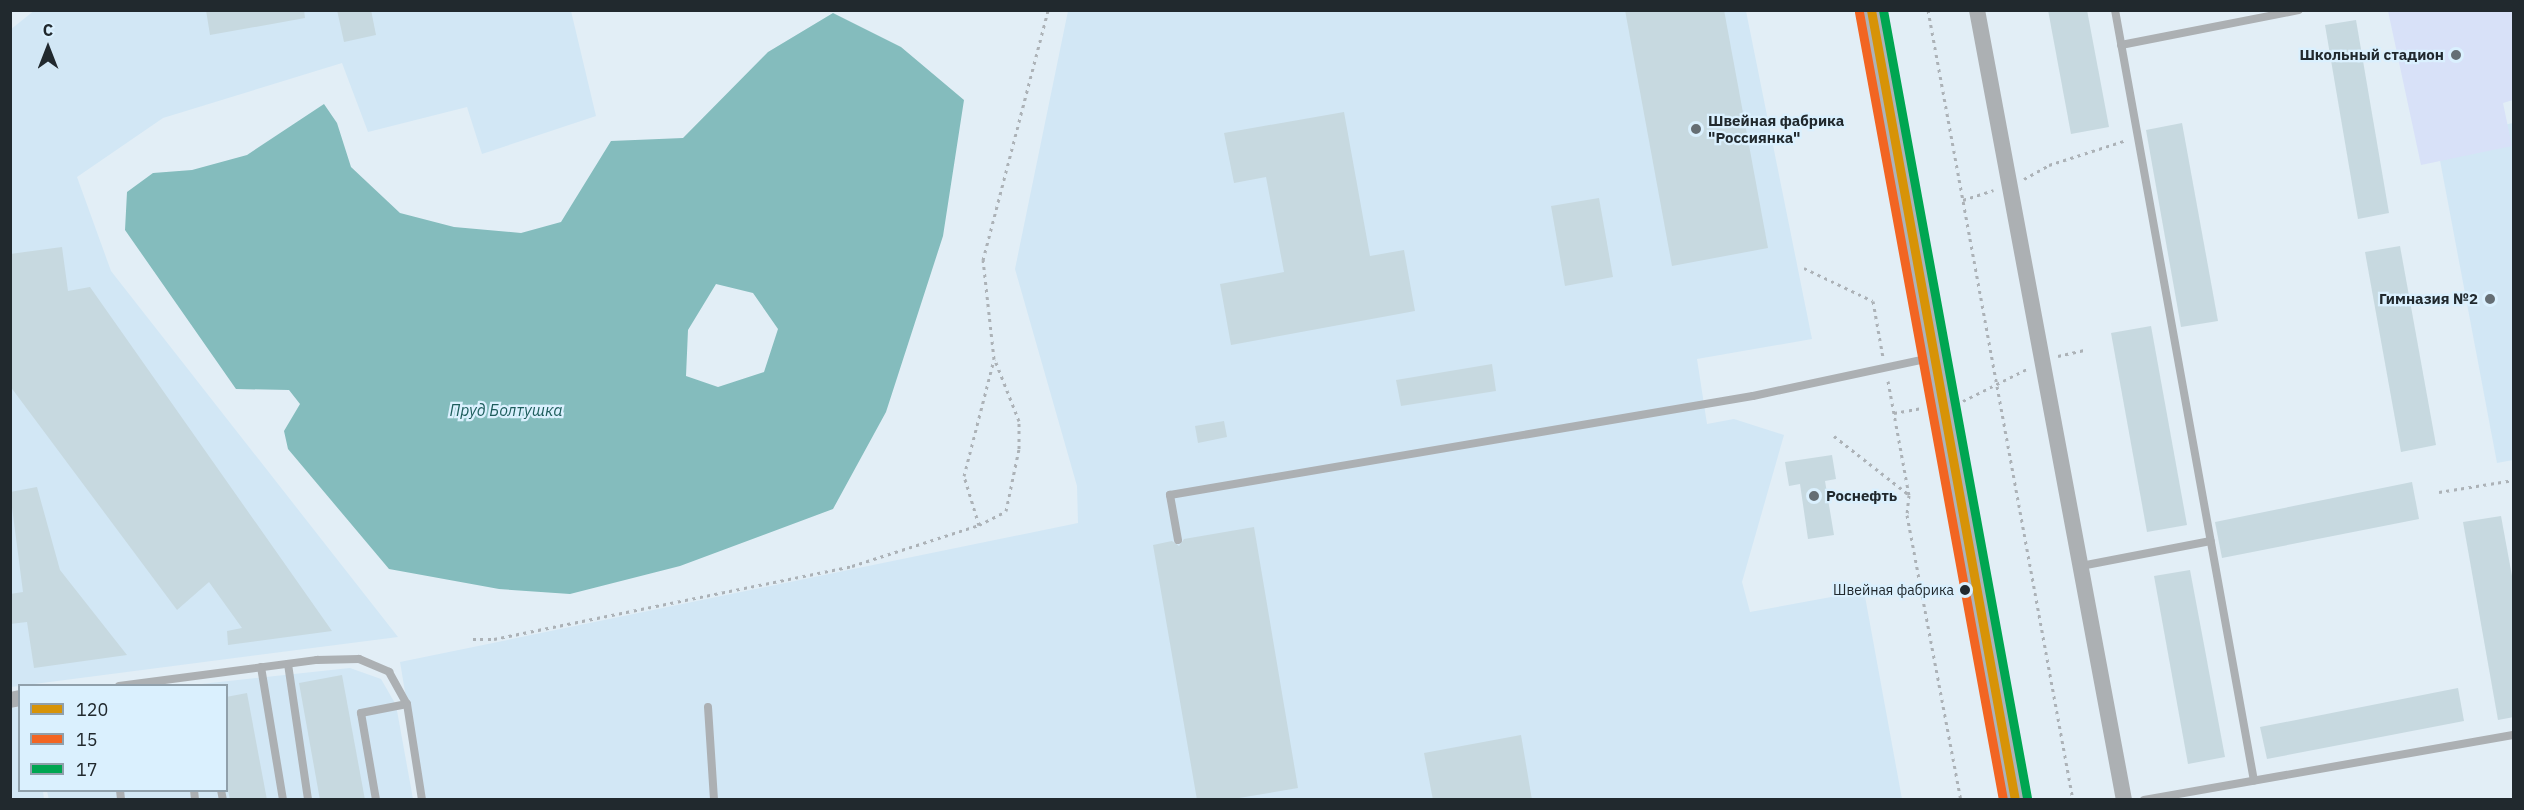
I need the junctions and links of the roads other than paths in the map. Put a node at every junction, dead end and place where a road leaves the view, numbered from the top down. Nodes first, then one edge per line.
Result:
1 (1871, 10) edge
2 (1977, 10) edge
3 (2115, 10) edge
4 (2299, 10) edge
5 (2121, 45) junction
6 (1934, 357) junction
7 (1178, 540) dead end
8 (2211, 541) junction
9 (2081, 566) junction
10 (288, 664) junction
11 (261, 667) junction
12 (202, 675) junction
13 (175, 682) edge
14 (147, 684) edge
15 (204, 684) edge
16 (407, 704) junction
17 (708, 707) dead end
18 (2514, 735) edge
19 (2254, 781) junction
20 (283, 800) edge
21 (308, 800) edge
22 (376, 800) edge
23 (422, 800) edge
24 (714, 800) edge
25 (2015, 800) edge
26 (2124, 800) edge
27 (2144, 800) edge

1 - 6 main road
2 - 9 street
3 - 5 lane
4 - 5 lane
5 - 8 lane
6 - 7 lane
6 - 25 main road
8 - 9 lane
8 - 19 lane
9 - 26 street
10 - 11 lane
10 - 16 lane
10 - 21 lane
11 - 12 lane
11 - 20 lane
12 - 13 lane
12 - 15 lane
13 - 14 lane
16 - 22 lane
16 - 23 lane
17 - 24 lane
18 - 19 lane
19 - 27 lane

